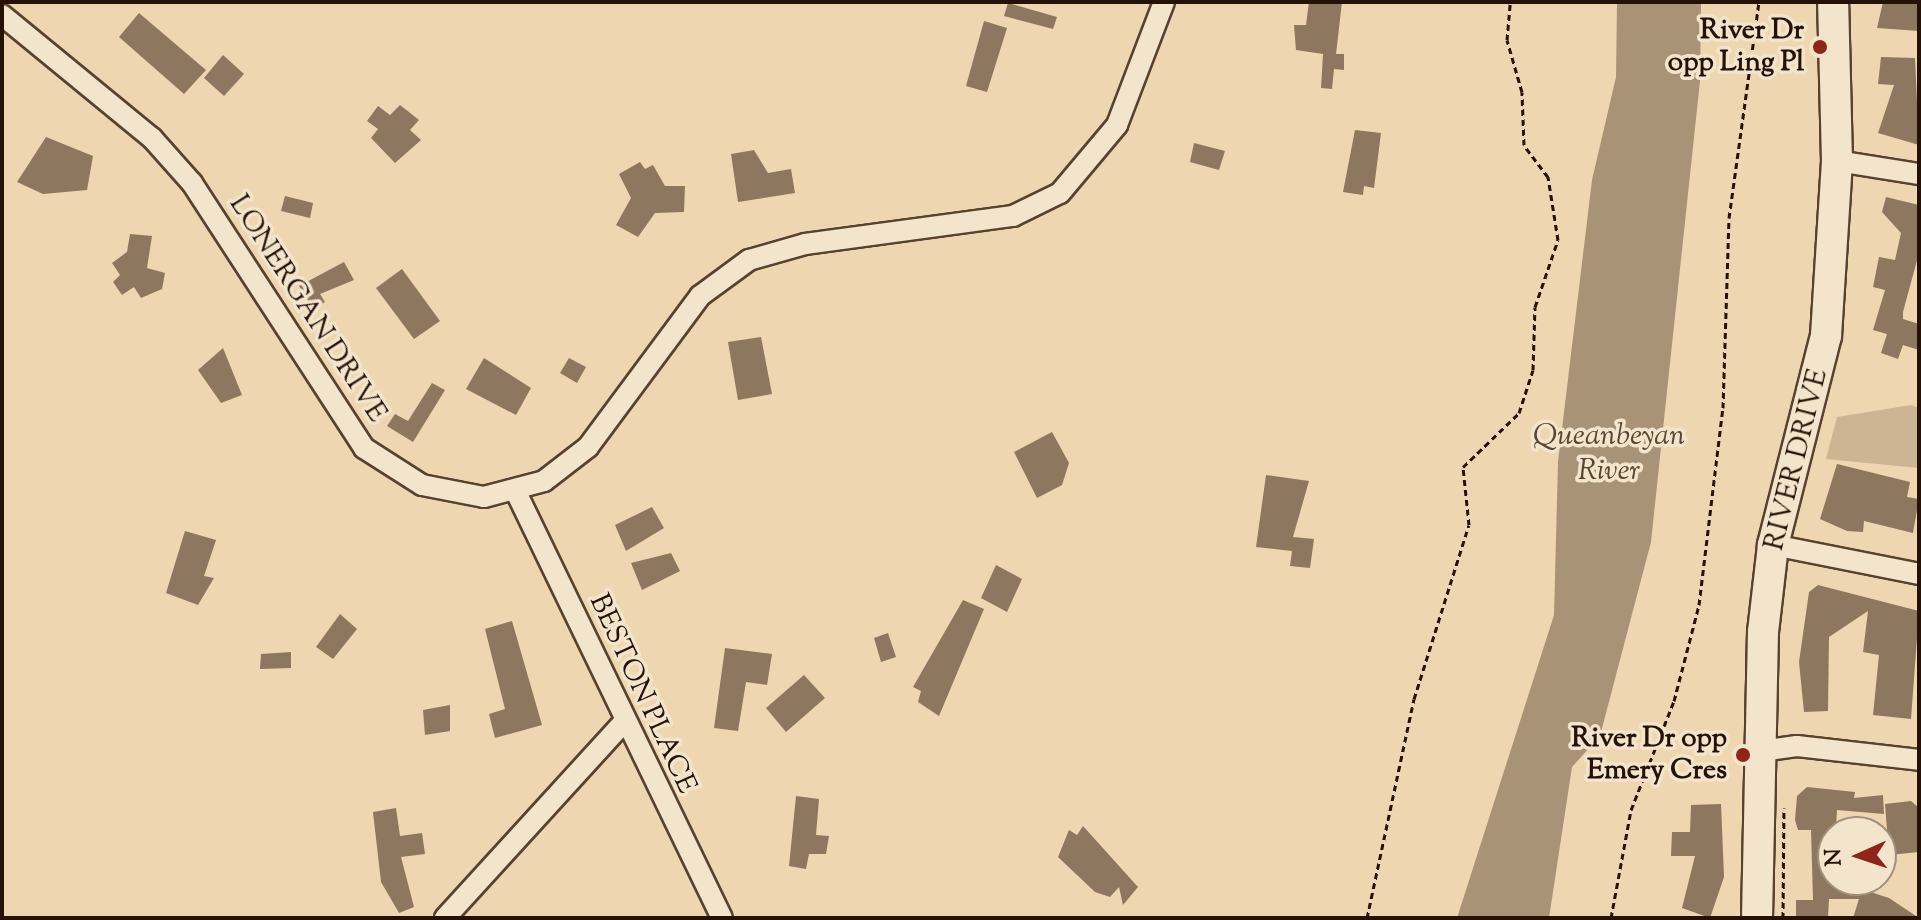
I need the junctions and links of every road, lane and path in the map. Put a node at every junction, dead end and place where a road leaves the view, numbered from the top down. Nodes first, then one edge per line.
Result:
1 (1164, 2) edge
2 (1510, 2) edge
3 (1759, 2) edge
4 (1833, 2) edge
5 (2, 15) edge
6 (1837, 161) junction
7 (1919, 174) edge
8 (516, 492) junction
9 (1773, 545) junction
10 (1919, 574) edge
11 (624, 722) junction
12 (1761, 751) junction
13 (1919, 760) edge
14 (1783, 798) dead end
15 (445, 918) edge
16 (722, 918) edge
17 (1367, 918) edge
18 (1611, 918) edge
19 (1757, 918) edge
20 (1783, 918) edge

1 - 8 street, LONERGAN DRIVE
2 - 17 path
3 - 18 path
4 - 6 street, RIVER DRIVE
5 - 8 street, LONERGAN DRIVE
6 - 7 street
6 - 9 street, RIVER DRIVE
8 - 11 street, BESTON PLACE
9 - 10 street
9 - 12 street, RIVER DRIVE
11 - 15 street
11 - 16 street, BESTON PLACE
12 - 13 street
12 - 19 street, RIVER DRIVE
14 - 20 path

